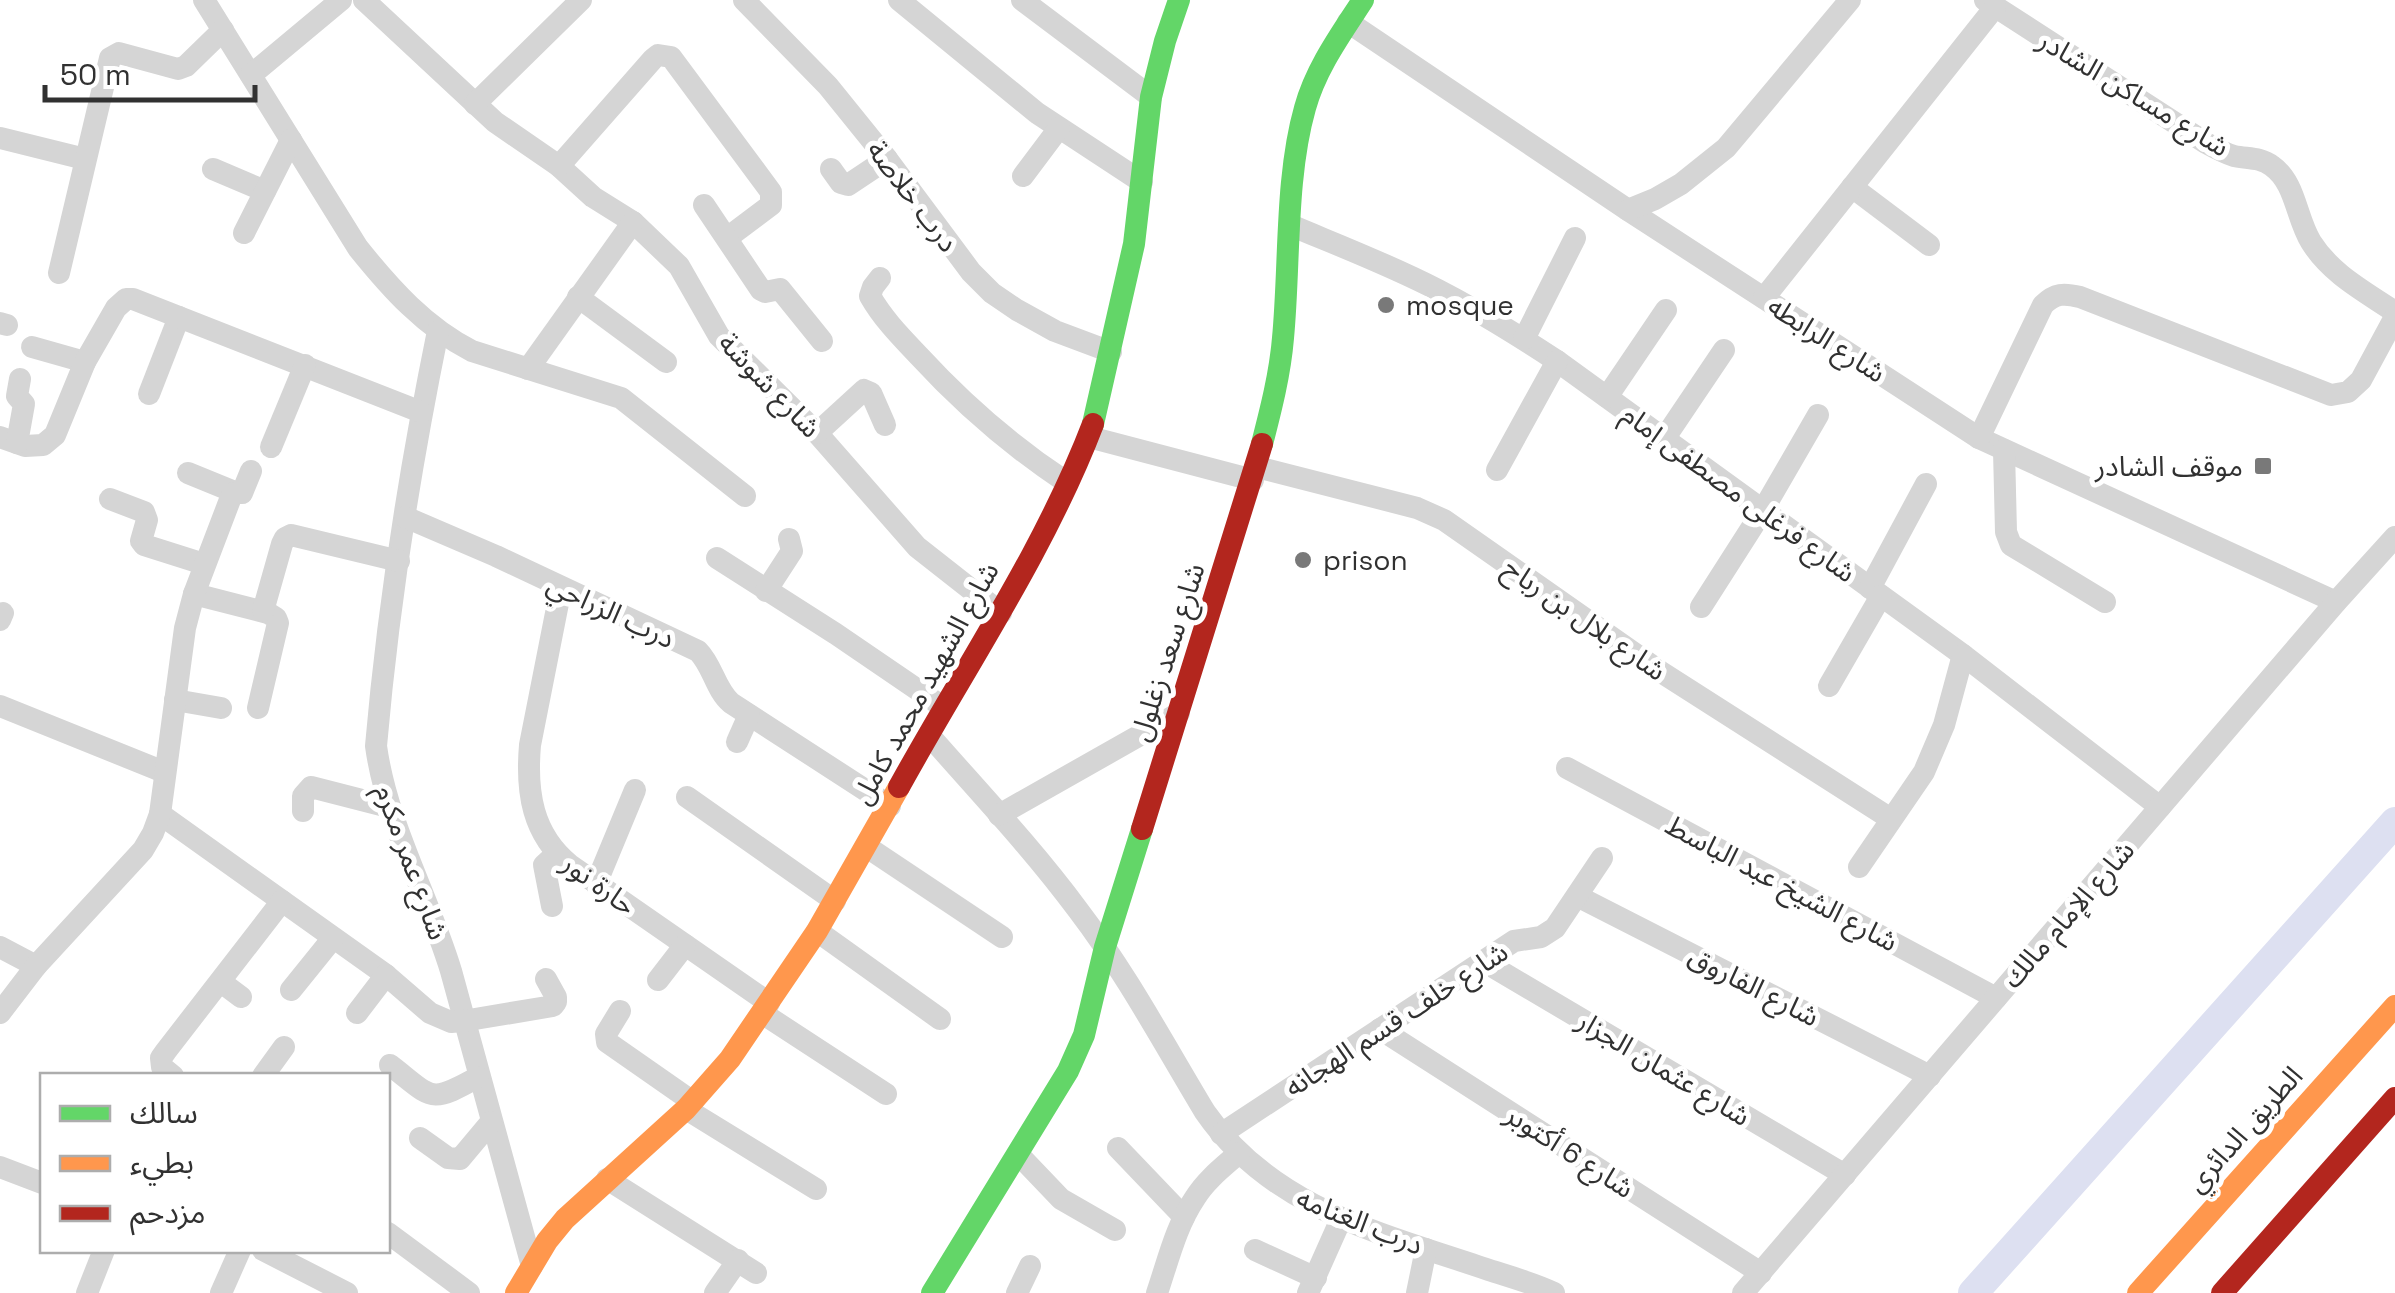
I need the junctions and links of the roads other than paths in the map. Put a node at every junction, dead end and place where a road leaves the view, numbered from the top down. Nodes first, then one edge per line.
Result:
1 (204, 0) edge
2 (341, 0) edge
3 (364, 0) edge
4 (581, 0) edge
5 (744, 0) edge
6 (899, 0) edge
7 (1022, 0) edge
8 (1179, 0) edge
9 (1850, 0) edge
10 (1990, 3) edge
11 (1355, 7) edge
12 (224, 30) junction
13 (251, 75) junction
14 (1151, 97) junction
15 (475, 104) junction
16 (1059, 128) junction
17 (0, 138) edge
18 (291, 140) junction
19 (85, 159) junction
20 (887, 159) junction
21 (559, 166) junction
22 (212, 169) dead end
23 (832, 169) dead end
24 (1023, 176) dead end
25 (1142, 182) junction
26 (1852, 187) junction
27 (265, 190) junction
28 (704, 206) dead end
29 (1628, 210) junction
30 (633, 222) junction
31 (1290, 226) junction
32 (244, 233) dead end
33 (727, 238) junction
34 (1574, 238) dead end
35 (1929, 245) dead end
36 (59, 274) dead end
37 (880, 278) dead end
38 (578, 296) junction
39 (1764, 298) junction
40 (1666, 310) dead end
41 (2395, 314) edge
42 (179, 317) junction
43 (438, 331) junction
44 (1524, 339) junction
45 (822, 341) dead end
46 (912, 342) dead end
47 (32, 347) dead end
48 (1724, 350) dead end
49 (1111, 352) junction
50 (1557, 361) junction
51 (84, 362) junction
52 (666, 362) dead end
53 (304, 365) junction
54 (528, 369) junction
55 (20, 379) dead end
56 (149, 394) dead end
57 (1607, 398) junction
58 (422, 412) junction
59 (1818, 415) dead end
60 (885, 425) dead end
61 (817, 432) junction
62 (1089, 437) junction
63 (1979, 438) junction
64 (1664, 439) junction
65 (8, 440) edge
66 (271, 447) dead end
67 (2004, 450) junction
68 (1498, 470) dead end
69 (251, 471) dead end
70 (188, 473) dead end
71 (1254, 473) junction
72 (1066, 482) junction
73 (1926, 484) dead end
74 (237, 493) junction
75 (745, 496) dead end
76 (110, 499) dead end
77 (1763, 510) junction
78 (405, 517) junction
79 (2395, 537) edge
80 (790, 539) dead end
81 (717, 558) dead end
82 (398, 561) junction
83 (204, 564) junction
84 (561, 588) junction
85 (766, 590) junction
86 (1875, 592) junction
87 (194, 594) junction
88 (2104, 602) dead end
89 (2336, 602) junction
90 (1701, 607) dead end
91 (262, 611) junction
92 (1001, 612) junction
93 (1963, 655) junction
94 (1830, 686) dead end
95 (175, 700) junction
96 (0, 706) edge
97 (943, 707) junction
98 (221, 708) dead end
99 (258, 708) dead end
100 (1179, 713) junction
101 (749, 715) junction
102 (929, 734) junction
103 (736, 742) dead end
104 (1567, 768) dead end
105 (164, 772) junction
106 (635, 790) dead end
107 (687, 797) dead end
108 (890, 806) junction
109 (2160, 807) junction
110 (389, 808) junction
111 (302, 811) dead end
112 (160, 814) junction
113 (999, 815) junction
114 (1892, 820) junction
115 (868, 847) junction
116 (556, 854) junction
117 (1602, 858) dead end
118 (1859, 867) dead end
119 (596, 884) junction
120 (1577, 896) junction
121 (282, 901) junction
122 (835, 901) junction
123 (552, 906) dead end
124 (817, 931) junction
125 (334, 938) junction
126 (1002, 938) dead end
127 (685, 946) junction
128 (0, 947) edge
129 (1105, 948) junction
130 (1483, 962) junction
131 (36, 966) junction
132 (386, 975) junction
133 (546, 979) dead end
134 (658, 980) dead end
135 (220, 982) junction
136 (291, 990) dead end
137 (241, 997) dead end
138 (1996, 998) junction
139 (2395, 1006) edge
140 (766, 1008) junction
141 (620, 1011) dead end
142 (0, 1013) edge
143 (357, 1013) dead end
144 (940, 1019) dead end
145 (463, 1022) junction
146 (1380, 1030) junction
147 (284, 1048) dead end
148 (390, 1065) dead end
149 (170, 1073) edge
150 (265, 1073) edge
151 (1930, 1076) junction
152 (478, 1077) junction
153 (886, 1094) dead end
154 (2395, 1098) edge
155 (690, 1106) junction
156 (491, 1122) junction
157 (1220, 1134) junction
158 (420, 1138) dead end
159 (1118, 1148) dead end
160 (1239, 1153) junction
161 (1018, 1154) junction
162 (0, 1167) edge
163 (1844, 1175) junction
164 (607, 1179) junction
165 (40, 1183) edge
166 (816, 1189) dead end
167 (1184, 1217) junction
168 (1341, 1219) junction
169 (1115, 1230) dead end
170 (390, 1234) edge
171 (1426, 1249) junction
172 (1255, 1250) dead end
173 (101, 1253) edge
174 (239, 1253) edge
175 (269, 1253) edge
176 (532, 1266) junction
177 (1030, 1266) dead end
178 (1760, 1272) junction
179 (1312, 1286) edge
180 (87, 1293) edge
181 (221, 1293) edge
182 (347, 1293) edge
183 (470, 1293) edge
184 (516, 1293) edge
185 (715, 1293) edge
186 (932, 1293) edge
187 (1017, 1293) edge
188 (1158, 1293) edge
189 (1417, 1293) edge
190 (1554, 1293) edge
191 (1743, 1293) edge
192 (2138, 1293) edge
193 (2222, 1293) edge

1 - 12 street
2 - 13 street
3 - 15 street, شارع شوشة
4 - 15 street
5 - 20 street, درب خلاصة
6 - 16 street
7 - 14 street
8 - 14 main road, شارع الشهيد محمد كامل
9 - 29 street
10 - 26 street
10 - 41 street, شارع مساكن الشادر
11 - 29 street, شارع الرابطه
11 - 31 main road, شارع سعد زغلول
12 - 13 street
12 - 19 street
13 - 18 street
14 - 25 main road, شارع الشهيد محمد كامل
15 - 21 street, شارع شوشة
16 - 24 street
16 - 25 street
17 - 19 street
18 - 27 street
18 - 43 street
19 - 36 street
20 - 23 street
20 - 49 street, درب خلاصة
21 - 30 street, شارع شوشة
21 - 33 street
22 - 27 street
25 - 49 main road, شارع الشهيد محمد كامل
26 - 35 street
26 - 39 street
27 - 32 street
28 - 33 street
29 - 39 street, شارع الرابطه
30 - 38 street
30 - 61 street, شارع شوشة
31 - 44 street, شارع فرغلى مصطفى إمام
31 - 71 main road, شارع سعد زغلول
33 - 45 street
34 - 44 street
37 - 72 street
38 - 52 street
38 - 54 street
39 - 63 street, شارع الرابطه
40 - 57 street
41 - 63 street
42 - 51 street
42 - 53 street
42 - 56 street
43 - 54 street
43 - 58 street, شارع عمر مكرم
44 - 50 street, شارع فرغلى مصطفى إمام
46 - 72 street
47 - 51 street
48 - 64 street
49 - 62 main road, شارع الشهيد محمد كامل
50 - 57 street, شارع فرغلى مصطفى إمام
50 - 68 street
51 - 65 street
53 - 58 street
53 - 66 street
54 - 75 street
55 - 65 street
57 - 64 street, شارع فرغلى مصطفى إمام
58 - 78 street, شارع عمر مكرم
59 - 77 street
60 - 61 street
61 - 92 street, شارع شوشة
62 - 71 street, شارع بلال بن رباح
62 - 72 main road, شارع الشهيد محمد كامل
63 - 67 street, شارع الرابطه
64 - 77 street, شارع فرغلى مصطفى إمام
67 - 88 street
67 - 89 street, شارع الرابطه
69 - 74 street
70 - 74 street
71 - 100 main road, شارع سعد زغلول
71 - 114 street, شارع بلال بن رباح
72 - 92 main road, شارع الشهيد محمد كامل
73 - 86 street
74 - 83 street
76 - 83 street
77 - 86 street, شارع فرغلى مصطفى إمام
77 - 90 street
78 - 82 street, شارع عمر مكرم
78 - 84 street, درب الزراحي
79 - 89 street, شارع الإمام مالك
80 - 85 street
81 - 85 street
82 - 91 street
82 - 110 street, شارع عمر مكرم
83 - 87 street
84 - 101 street, درب الزراحي
84 - 116 street, حارة نور
85 - 97 street
86 - 93 street, شارع فرغلى مصطفى إمام
86 - 94 street
87 - 91 street
87 - 95 street
89 - 109 street, شارع الإمام مالك
91 - 99 street
92 - 97 main road, شارع الشهيد محمد كامل
93 - 109 street, شارع فرغلى مصطفى إمام
93 - 114 street
95 - 98 street
95 - 105 street
96 - 105 street
97 - 102 main road, شارع الشهيد محمد كامل
100 - 113 street
100 - 129 main road, شارع سعد زغلول
101 - 103 street
101 - 108 street, درب الزراحي
102 - 108 main road, شارع الشهيد محمد كامل
102 - 113 street, درب الغنامه
104 - 138 street, شارع الشيخ عبد الباسط
105 - 112 street
106 - 119 street
107 - 122 street
108 - 115 main road, شارع الشهيد محمد كامل
109 - 138 street, شارع الإمام مالك
110 - 111 street
110 - 145 street, شارع عمر مكرم
112 - 121 street
112 - 131 street
113 - 129 street, درب الغنامه
114 - 118 street
115 - 122 main road, شارع الشهيد محمد كامل
115 - 126 street
116 - 119 street, حارة نور
116 - 123 street
117 - 120 street, شارع خلف قسم الهجانه
119 - 127 street, حارة نور
120 - 130 street, شارع خلف قسم الهجانه
120 - 151 street, شارع الفاروق
121 - 125 street
121 - 135 street
122 - 124 main road, شارع الشهيد محمد كامل
124 - 140 main road, شارع الشهيد محمد كامل
124 - 144 street
125 - 132 street
125 - 136 street
127 - 134 street
127 - 140 street, حارة نور
128 - 131 street
129 - 157 street, درب الغنامه
129 - 161 main road, شارع سعد زغلول
130 - 146 street, شارع خلف قسم الهجانه
130 - 163 street, شارع عثمان الجزار
131 - 142 street
132 - 143 street
132 - 145 street
133 - 145 street
135 - 137 street
135 - 149 street
138 - 151 street, شارع الإمام مالك
139 - 192 main road, الطريق الدائري
140 - 153 street, حارة نور
140 - 155 main road, شارع الشهيد محمد كامل
141 - 155 street
145 - 152 street, شارع عمر مكرم
146 - 157 street, شارع خلف قسم الهجانه
146 - 178 street, شارع 6 أكتوبر
147 - 150 street
148 - 152 street
151 - 163 street, شارع الإمام مالك
152 - 156 street, شارع عمر مكرم
154 - 193 main road
155 - 164 main road, شارع الشهيد محمد كامل
155 - 166 street
156 - 158 street
156 - 176 street, شارع عمر مكرم
157 - 160 street, درب الغنامه
159 - 167 street
160 - 167 street
160 - 168 street, درب الغنامه
161 - 169 street
161 - 186 main road, شارع سعد زغلول
162 - 165 street
163 - 178 street, شارع الإمام مالك
164 - 176 main road, شارع الشهيد محمد كامل
164 - 185 street
167 - 188 street
168 - 171 street, درب الغنامه
168 - 179 street
170 - 183 street
171 - 189 street
171 - 190 street, درب الغنامه
172 - 179 street
173 - 180 street
174 - 181 street
175 - 182 street
176 - 184 main road, شارع الشهيد محمد كامل
177 - 187 street
178 - 191 street, شارع الإمام مالك

